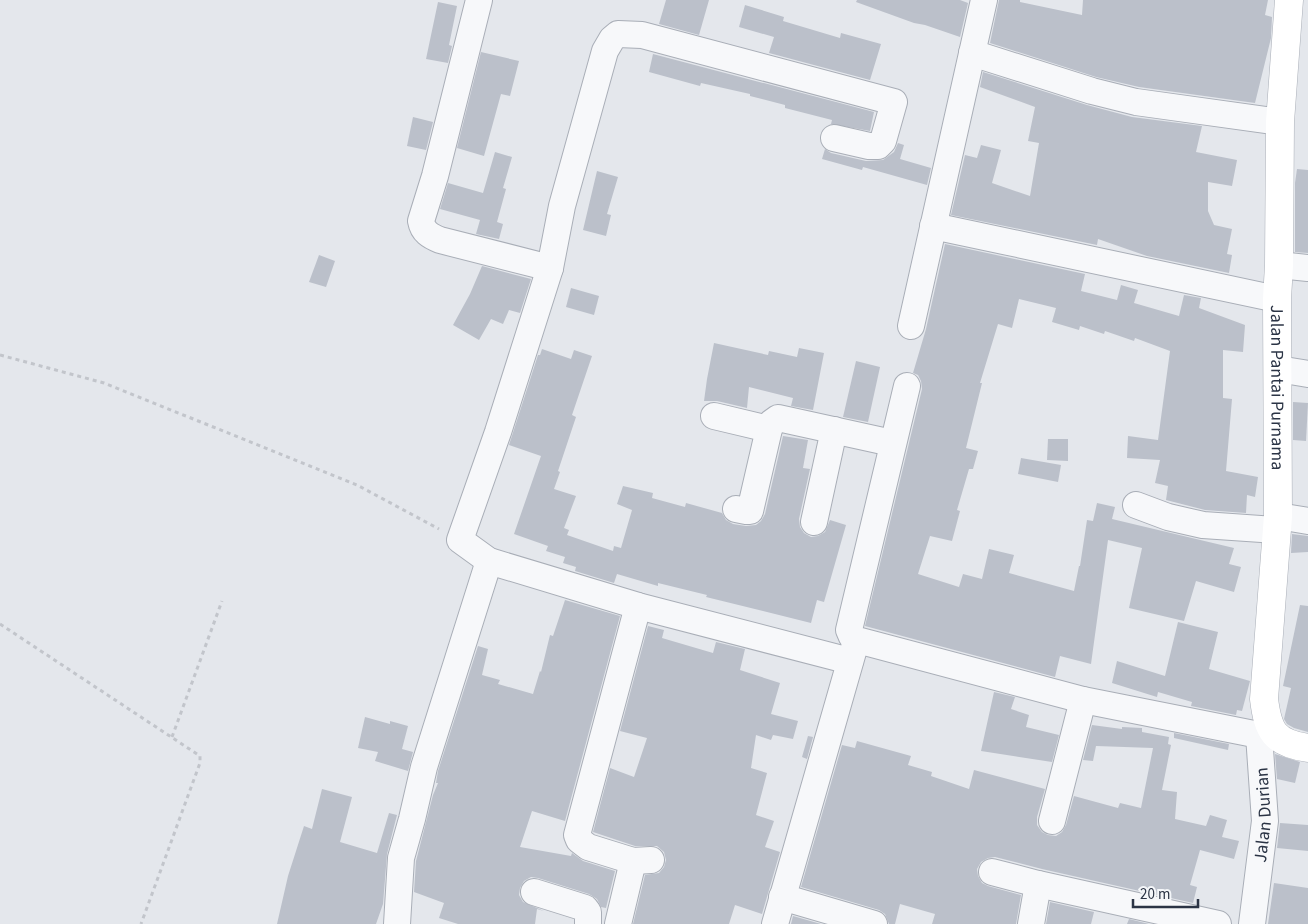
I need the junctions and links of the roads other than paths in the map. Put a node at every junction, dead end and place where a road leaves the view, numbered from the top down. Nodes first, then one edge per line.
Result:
1 (479, 0) edge
2 (984, 0) edge
3 (1295, 2) edge
4 (972, 53) junction
5 (1280, 122) junction
6 (834, 138) dead end
7 (933, 226) junction
8 (1279, 265) junction
9 (550, 268) junction
10 (1308, 268) edge
11 (1277, 299) junction
12 (911, 326) dead end
13 (1278, 369) junction
14 (1308, 374) edge
15 (907, 386) dead end
16 (714, 416) dead end
17 (769, 429) junction
18 (834, 430) junction
19 (892, 443) junction
20 (1136, 505) dead end
21 (736, 509) dead end
22 (1308, 521) edge
23 (814, 522) dead end
24 (1277, 523) junction
25 (488, 561) junction
26 (638, 606) junction
27 (853, 650) junction
28 (1083, 700) junction
29 (1265, 732) junction
30 (1308, 748) edge
31 (1052, 821) dead end
32 (992, 872) dead end
33 (1038, 884) junction
34 (534, 892) dead end
35 (782, 897) junction
36 (396, 924) edge
37 (588, 924) edge
38 (618, 924) edge
39 (775, 924) edge
40 (874, 924) edge
41 (1031, 924) edge
42 (1218, 924) edge
43 (1252, 924) edge

1 - 9 street
2 - 4 street
3 - 5 street, Jalan Pantai Purnama
4 - 5 street
4 - 7 street
5 - 8 street, Jalan Pantai Purnama
6 - 9 street
7 - 11 street
7 - 12 street
8 - 10 street
8 - 11 street, Jalan Pantai Purnama
9 - 25 street
11 - 13 street, Jalan Pantai Purnama
13 - 14 street
13 - 24 street, Jalan Pantai Purnama
15 - 19 street
16 - 17 street
17 - 18 street
17 - 21 street
18 - 19 street
18 - 23 street
19 - 27 street
20 - 24 street
22 - 24 street
24 - 29 street, Jalan Pantai Purnama
25 - 26 street
25 - 36 street
26 - 27 street
26 - 38 street
27 - 28 street
27 - 35 street
28 - 29 street
28 - 31 street
29 - 30 street
29 - 43 street, Jalan Durian
32 - 33 street
33 - 41 street
33 - 42 street
34 - 37 street
35 - 39 street
35 - 40 street

